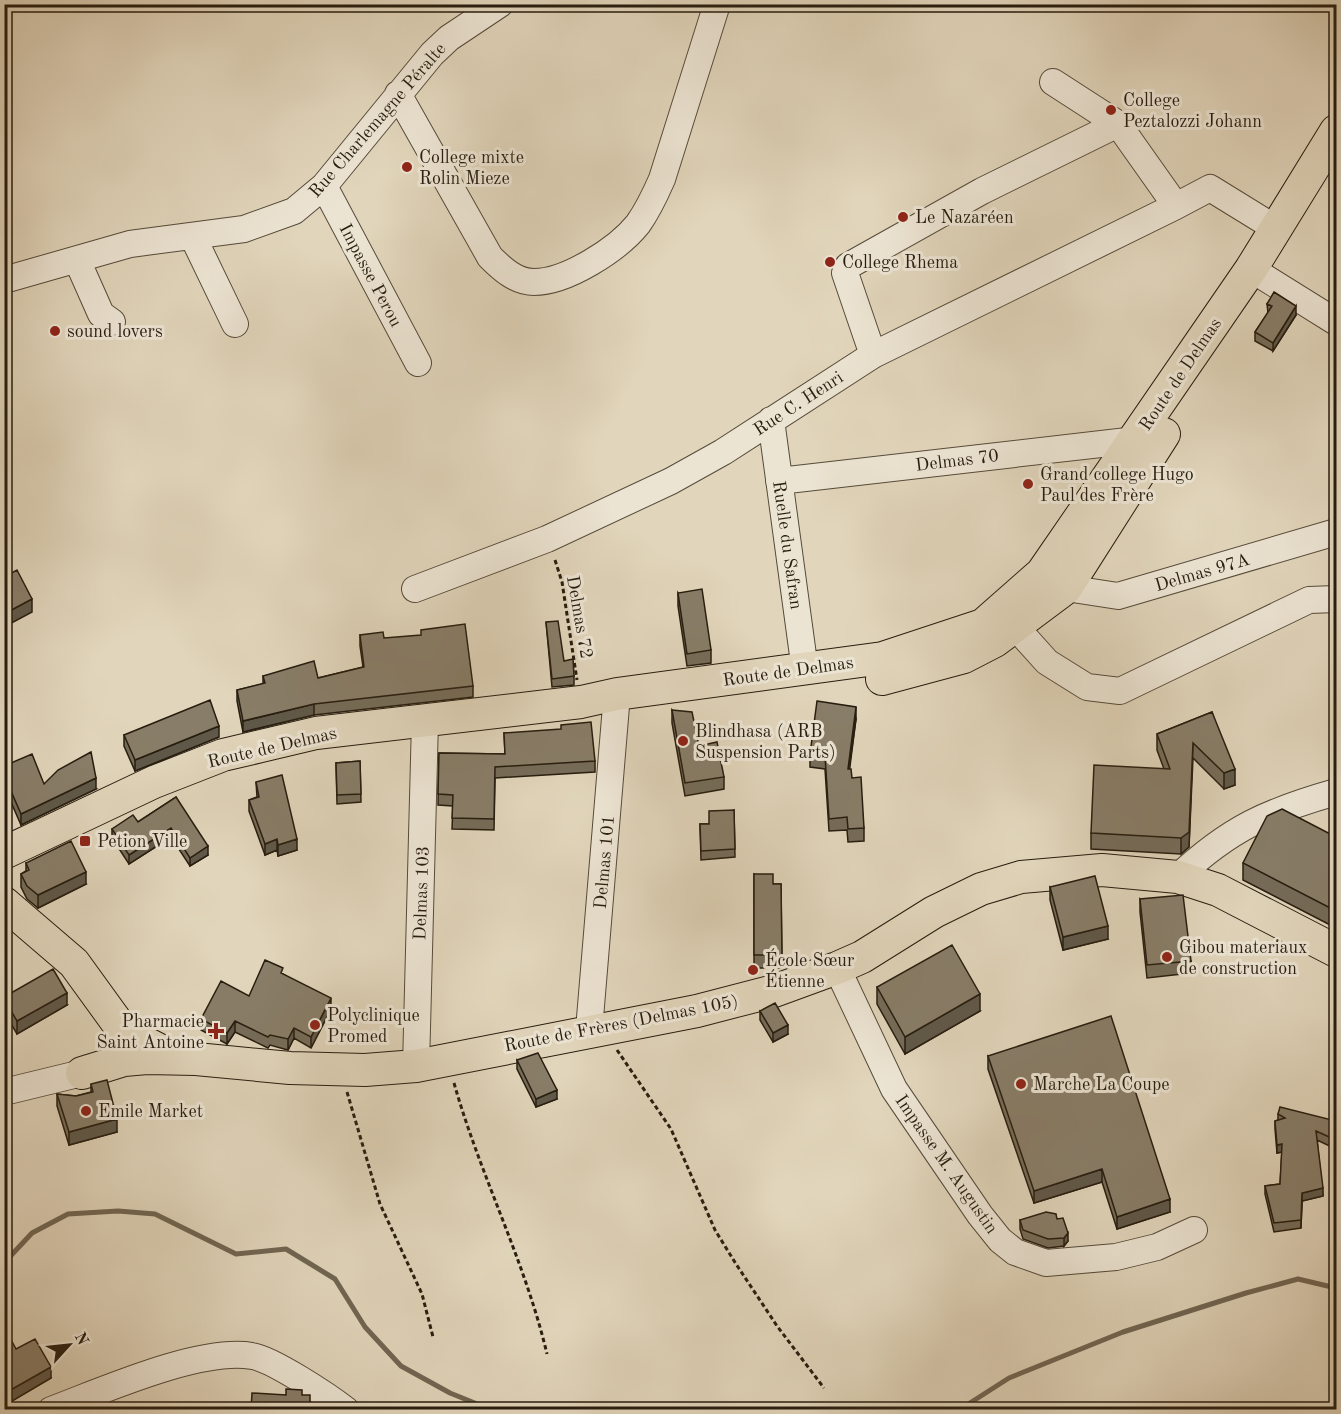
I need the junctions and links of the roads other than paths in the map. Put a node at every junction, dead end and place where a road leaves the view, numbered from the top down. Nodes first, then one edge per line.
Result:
1 (500, 4) edge
2 (717, 4) edge
3 (1053, 82) dead end
4 (398, 94) junction
5 (1118, 124) junction
6 (1336, 131) edge
7 (1336, 165) edge
8 (324, 186) junction
9 (1176, 206) junction
10 (1275, 228) junction
11 (193, 237) junction
12 (77, 260) junction
13 (1258, 274) junction
14 (4, 280) edge
15 (112, 322) dead end
16 (1336, 322) edge
17 (235, 324) dead end
18 (873, 355) junction
19 (418, 363) dead end
20 (771, 420) junction
21 (1136, 440) junction
22 (779, 481) junction
23 (1336, 532) edge
24 (1054, 580) junction
25 (415, 589) dead end
26 (1336, 599) edge
27 (1008, 619) junction
28 (805, 670) junction
29 (617, 705) junction
30 (426, 731) junction
31 (1336, 792) edge
32 (4, 854) edge
33 (4, 866) edge
34 (1178, 877) junction
35 (4, 903) edge
36 (1336, 951) edge
37 (837, 968) junction
38 (110, 1016) junction
39 (596, 1030) junction
40 (178, 1059) junction
41 (416, 1066) junction
42 (82, 1072) junction
43 (4, 1092) edge
44 (1194, 1230) dead end
45 (51, 1410) edge
46 (346, 1410) edge

1 - 4 street, Rue Charlemagne Péralte
2 - 4 street
3 - 5 street
4 - 8 street, Rue Charlemagne Péralte
5 - 9 street
5 - 18 street
6 - 10 main road, Route de Delmas
7 - 13 main road, Route de Delmas
8 - 11 street, Rue Charlemagne Péralte
8 - 19 street, Impasse Perou
9 - 10 street, Rue C. Henri
9 - 18 street, Rue C. Henri
10 - 13 main road, Route de Delmas
11 - 12 street, Rue Charlemagne Péralte
11 - 17 street
12 - 14 street, Rue Charlemagne Péralte
12 - 15 street
13 - 16 street
13 - 21 main road, Route de Delmas
13 - 24 main road, Route de Delmas
18 - 20 street, Rue C. Henri
20 - 22 street, Ruelle du Safran
20 - 25 street, Rue C. Henri
21 - 22 street, Delmas 70
21 - 24 main road, Route de Delmas
22 - 28 street, Ruelle du Safran
23 - 24 street, Delmas 97A
24 - 27 main road, Route de Delmas
26 - 27 street
27 - 28 main road, Route de Delmas
27 - 29 main road, Route de Delmas
28 - 29 main road, Route de Delmas
29 - 30 main road, Route de Delmas
29 - 30 main road, Route de Delmas
29 - 39 street, Delmas 101
30 - 32 main road, Route de Delmas
30 - 33 main road, Route de Delmas
30 - 41 street, Delmas 103
31 - 34 street
34 - 36 main road, Route de Frères (Delmas 105)
34 - 37 main road, Route de Frères (Delmas 105)
35 - 38 main road
37 - 39 main road, Route de Frères (Delmas 105)
37 - 44 street, Impasse M. Augustin
38 - 40 main road
38 - 42 main road
39 - 41 main road, Route de Frères (Delmas 105)
40 - 41 main road, Route de Frères (Delmas 105)
40 - 42 main road, Route de Frères (Delmas 105)
42 - 43 street
45 - 46 street

